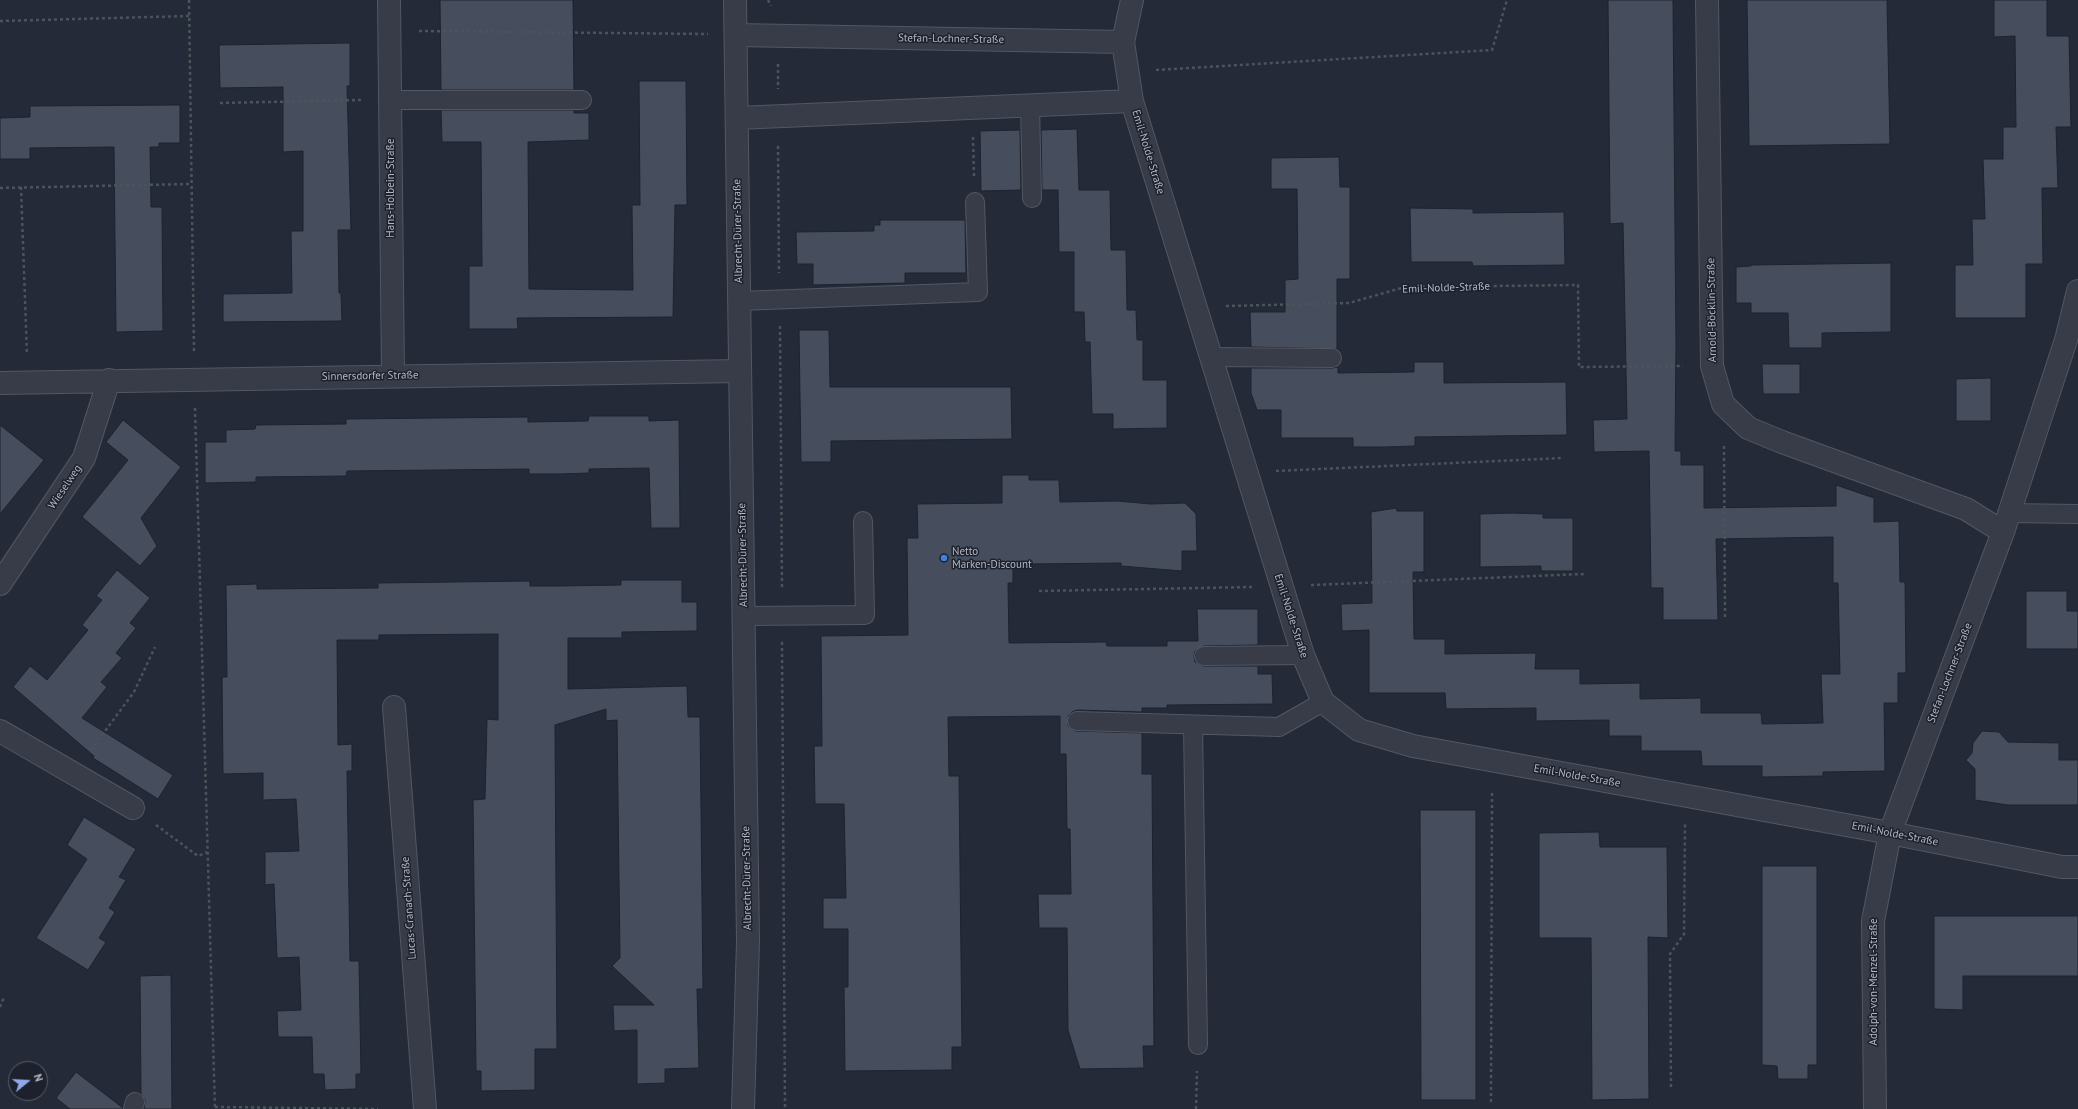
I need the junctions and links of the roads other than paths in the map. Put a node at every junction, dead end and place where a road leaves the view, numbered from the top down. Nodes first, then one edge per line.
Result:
1 (389, 0) edge
2 (735, 0) edge
3 (1132, 0) edge
4 (1707, 0) edge
5 (736, 35) junction
6 (1123, 42) junction
7 (390, 100) junction
8 (582, 100) dead end
9 (1132, 101) junction
10 (1030, 105) junction
11 (737, 118) junction
12 (1032, 198) dead end
13 (975, 202) road end
14 (2078, 291) edge
15 (739, 301) junction
16 (1211, 357) junction
17 (1332, 358) dead end
18 (740, 371) junction
19 (393, 375) junction
20 (109, 380) junction
21 (0, 383) edge
22 (2078, 514) edge
23 (863, 522) dead end
24 (2006, 523) junction
25 (0, 584) edge
26 (744, 616) junction
27 (1303, 655) junction
28 (1204, 656) dead end
29 (1323, 702) junction
30 (394, 707) dead end
31 (1077, 721) dead end
32 (1193, 726) junction
33 (0, 731) edge
34 (133, 808) road end
35 (1890, 833) junction
36 (2078, 867) edge
37 (1198, 1045) road end
38 (425, 1109) edge
39 (743, 1109) edge
40 (1875, 1109) edge

1 - 7 street, Hans-Holbein-Straße
2 - 5 street, Albrecht-Dürer-Straße
3 - 6 street
4 - 24 street, Arnold-Böcklin-Straße
5 - 6 street, Stefan-Lochner-Straße
5 - 11 street, Albrecht-Dürer-Straße
6 - 9 street, Emil-Nolde-Straße
7 - 8 lane
7 - 19 street, Hans-Holbein-Straße
9 - 10 street
9 - 16 street, Emil-Nolde-Straße
10 - 11 street
10 - 12 lane
11 - 15 street, Albrecht-Dürer-Straße
13 - 15 lane
14 - 24 street, Stefan-Lochner-Straße
15 - 18 street, Albrecht-Dürer-Straße
16 - 17 lane
16 - 27 street, Emil-Nolde-Straße
18 - 19 street, Sinnersdorfer Straße
18 - 26 street, Albrecht-Dürer-Straße
19 - 20 street, Sinnersdorfer Straße
20 - 21 street, Sinnersdorfer Straße
20 - 25 street, Wieselweg
22 - 24 lane
23 - 26 lane
24 - 35 street, Stefan-Lochner-Straße
26 - 39 street, Albrecht-Dürer-Straße
27 - 28 lane
27 - 29 street, Emil-Nolde-Straße
29 - 32 lane
29 - 35 street, Emil-Nolde-Straße
30 - 38 street, Lucas-Cranach-Straße
31 - 32 lane
32 - 37 lane
33 - 34 street
35 - 36 street, Emil-Nolde-Straße
35 - 40 street, Adolph-von-Menzel-Straße

